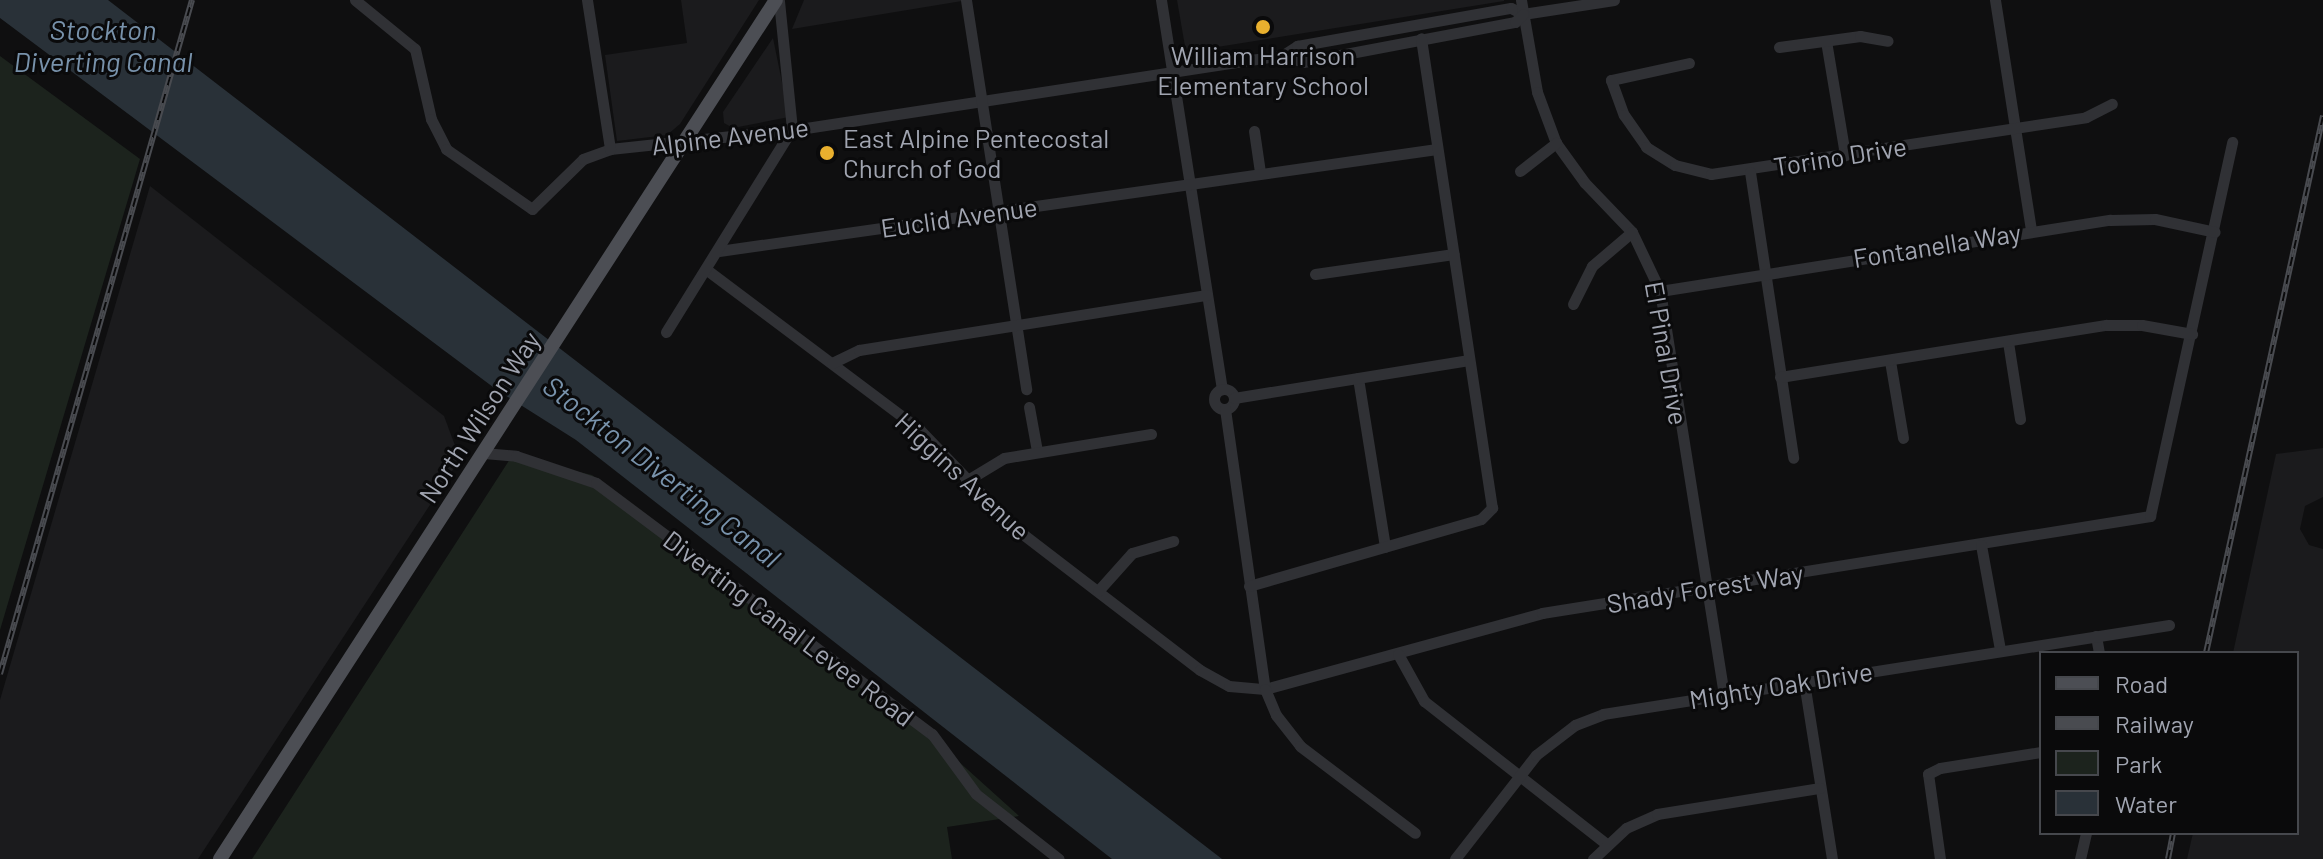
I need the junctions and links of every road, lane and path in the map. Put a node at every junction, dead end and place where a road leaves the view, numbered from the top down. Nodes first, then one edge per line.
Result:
1 (355, 0) edge
2 (587, 0) edge
3 (778, 0) edge
4 (966, 0) edge
5 (1161, 0) edge
6 (1521, 0) edge
7 (1614, 0) edge
8 (1995, 0) edge
9 (1523, 14) junction
10 (1421, 38) junction
11 (1826, 41) junction
12 (1888, 41) dead end
13 (1779, 47) dead end
14 (1283, 55) junction
15 (1689, 63) dead end
16 (1173, 71) junction
17 (981, 102) junction
18 (2112, 104) dead end
19 (2015, 128) junction
20 (792, 129) junction
21 (1254, 131) dead end
22 (2232, 142) dead end
23 (1556, 143) junction
24 (682, 144) junction
25 (610, 149) junction
26 (1437, 149) junction
27 (1845, 155) junction
28 (1520, 171) dead end
29 (1260, 172) junction
30 (1750, 172) junction
31 (1189, 182) junction
32 (999, 211) junction
33 (2031, 231) junction
34 (1632, 232) junction
35 (2215, 232) junction
36 (719, 251) junction
37 (1454, 254) junction
38 (707, 270) junction
39 (1765, 272) junction
40 (1315, 274) dead end
41 (1660, 291) junction
42 (1207, 295) junction
43 (1573, 304) dead end
44 (1017, 325) junction
45 (666, 332) dead end
46 (2192, 334) junction
47 (2008, 342) junction
48 (1469, 360) junction
49 (1890, 361) junction
50 (832, 363) junction
51 (1780, 377) junction
52 (1358, 378) junction
53 (1026, 389) dead end
54 (1222, 389) junction
55 (1234, 398) junction
56 (1029, 407) dead end
57 (1225, 409) junction
58 (2020, 419) dead end
59 (1151, 434) dead end
60 (1903, 438) dead end
61 (1037, 451) junction
62 (484, 453) junction
63 (1793, 458) dead end
64 (966, 481) junction
65 (1173, 541) dead end
66 (1981, 545) junction
67 (1385, 547) junction
68 (1249, 586) junction
69 (1706, 588) junction
70 (1098, 591) junction
71 (2169, 625) dead end
72 (2096, 636) junction
73 (2000, 650) junction
74 (2099, 651) edge
75 (1398, 654) junction
76 (1804, 682) junction
77 (1265, 689) junction
78 (1724, 693) junction
79 (2039, 752) edge
80 (1518, 775) junction
81 (1820, 788) junction
82 (1415, 833) dead end
83 (2086, 835) edge
84 (1605, 843) junction
85 (220, 859) edge
86 (1059, 859) edge
87 (1455, 859) edge
88 (1593, 859) edge
89 (1832, 859) edge
90 (1940, 859) edge
91 (2080, 859) edge

1 - 25 street, Alpine Avenue
2 - 25 street
3 - 20 street
3 - 24 main road, North Wilson Way
4 - 17 street
5 - 16 street
6 - 9 street, El Pinal Drive
7 - 9 street, Alpine Avenue
8 - 19 street
9 - 10 street, Alpine Avenue
9 - 14 street, Alpine Avenue
9 - 23 street, El Pinal Drive
10 - 14 street, Alpine Avenue
10 - 26 street
11 - 12 street
11 - 13 street
11 - 27 street
14 - 16 street, Alpine Avenue
15 - 30 street, Torino Drive
16 - 17 street, Alpine Avenue
16 - 31 street
17 - 20 street, Alpine Avenue
17 - 32 street
18 - 19 street, Torino Drive
19 - 27 street, Torino Drive
19 - 33 street
20 - 24 street, Alpine Avenue
20 - 36 street
21 - 29 street
22 - 35 street
23 - 28 street
23 - 34 street, El Pinal Drive
24 - 25 street, Alpine Avenue
24 - 62 main road, North Wilson Way
26 - 29 street, Euclid Avenue
26 - 37 street
27 - 30 street, Torino Drive
29 - 31 street, Euclid Avenue
30 - 39 street
31 - 32 street, Euclid Avenue
31 - 42 street
32 - 36 street, Euclid Avenue
32 - 44 street
33 - 35 street, Fontanella Way
33 - 39 street, Fontanella Way
34 - 41 street, El Pinal Drive
34 - 43 street
35 - 46 street
36 - 38 street
37 - 40 street
37 - 48 street
38 - 45 street
38 - 50 street, Higgins Avenue
39 - 41 street, Fontanella Way
39 - 51 street
41 - 69 street, El Pinal Drive
42 - 44 street
42 - 54 street
44 - 50 street
44 - 53 street
46 - 47 street
46 - 66 street, Shady Forest Way
47 - 49 street
47 - 58 street
48 - 52 street
48 - 67 street
49 - 51 street
49 - 60 street
50 - 64 street, Higgins Avenue
51 - 63 street
52 - 55 street
52 - 67 street
54 - 55 street
54 - 57 street
55 - 57 street
56 - 61 street
57 - 68 street
59 - 61 street
61 - 64 street
62 - 85 main road, North Wilson Way
62 - 86 street, Diverting Canal Levee Road
64 - 70 street, Higgins Avenue
65 - 70 street
66 - 69 street, Shady Forest Way
66 - 73 street
67 - 68 street
68 - 77 street
69 - 75 street, Shady Forest Way
69 - 78 street, El Pinal Drive
70 - 77 street, Higgins Avenue
71 - 72 street, Mighty Oak Drive
72 - 73 street, Mighty Oak Drive
72 - 74 street
73 - 76 street, Mighty Oak Drive
75 - 77 street, Shady Forest Way
75 - 80 street
76 - 78 street, Mighty Oak Drive
76 - 81 street
77 - 82 street
78 - 80 street, Mighty Oak Drive
79 - 90 street
80 - 84 street
80 - 87 street, Mighty Oak Drive
81 - 84 street
81 - 89 street
83 - 91 street
84 - 88 street

